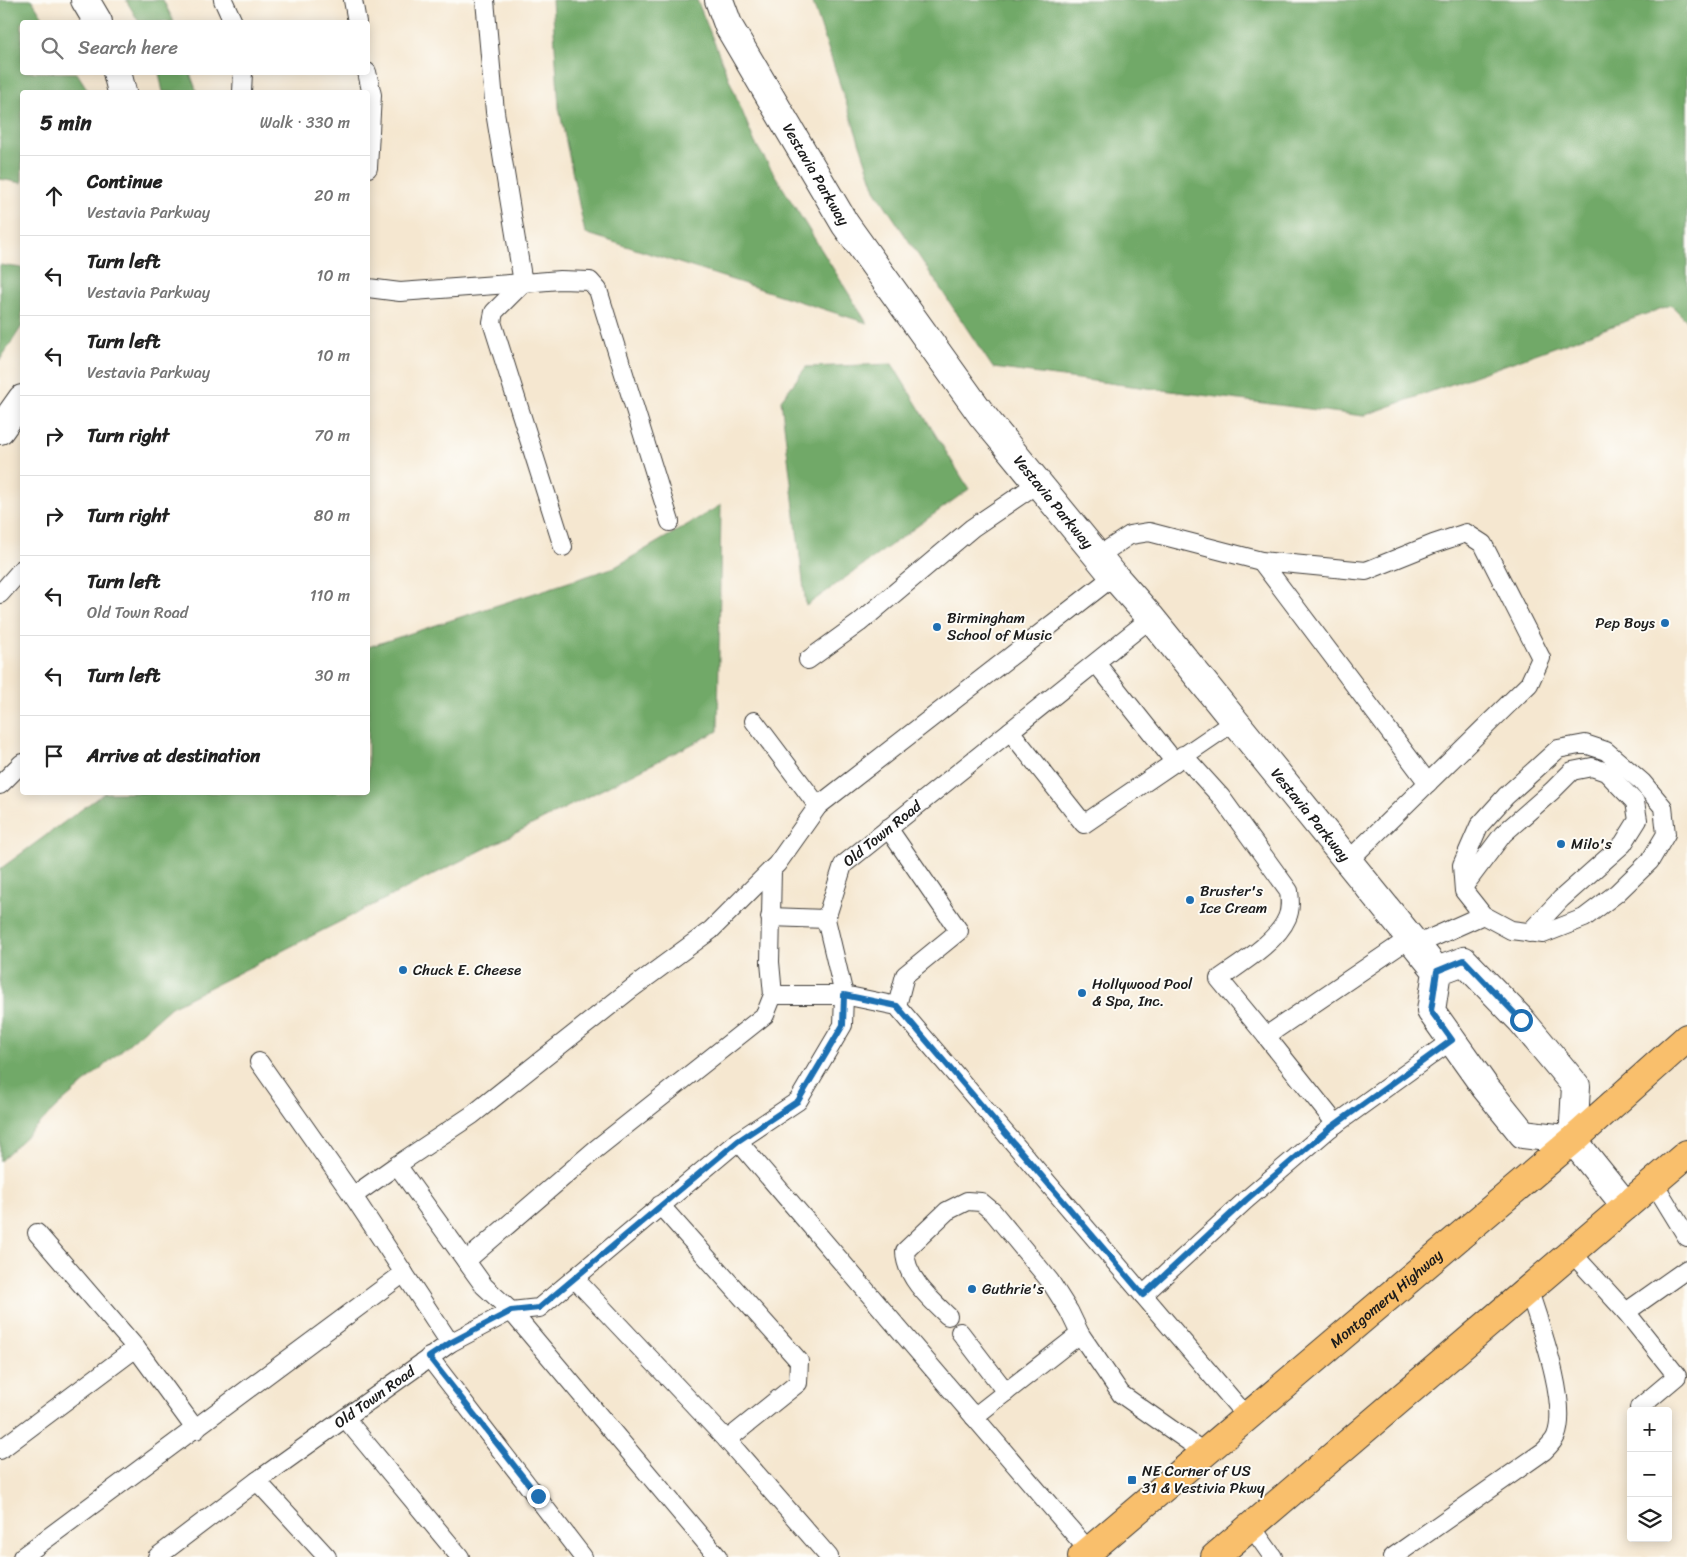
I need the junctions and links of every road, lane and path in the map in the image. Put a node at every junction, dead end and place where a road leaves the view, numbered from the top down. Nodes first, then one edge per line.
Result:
1 (85, 0) edge
2 (223, 0) edge
3 (353, 0) edge
4 (485, 0) edge
5 (719, 0) edge
6 (97, 20) edge
7 (232, 20) edge
8 (357, 20) edge
9 (118, 75) edge
10 (243, 75) edge
11 (368, 75) edge
12 (122, 90) edge
13 (242, 90) edge
14 (370, 132) edge
15 (523, 284) junction
16 (370, 288) edge
17 (20, 402) edge
18 (0, 430) edge
19 (1038, 483) junction
20 (670, 522) dead end
21 (562, 547) dead end
22 (1261, 562) junction
23 (1106, 566) junction
24 (20, 571) edge
25 (0, 594) edge
26 (1151, 618) junction
27 (808, 660) dead end
28 (1096, 663) junction
29 (754, 721) dead end
30 (1235, 721) junction
31 (1010, 731) junction
32 (1179, 758) junction
33 (20, 765) edge
34 (1428, 782) junction
35 (0, 785) edge
36 (818, 806) junction
37 (888, 828) junction
38 (1348, 861) junction
39 (772, 869) junction
40 (1464, 886) junction
41 (1483, 915) junction
42 (770, 917) junction
43 (826, 919) junction
44 (1529, 933) junction
45 (1413, 941) junction
46 (1437, 971) junction
47 (773, 995) junction
48 (844, 995) junction
49 (897, 1006) junction
50 (1266, 1036) junction
51 (1687, 1038) edge
52 (1452, 1040) junction
53 (259, 1062) dead end
54 (1336, 1124) junction
55 (1573, 1140) junction
56 (738, 1141) junction
57 (1687, 1154) edge
58 (397, 1166) junction
59 (1654, 1183) junction
60 (353, 1196) junction
61 (660, 1205) junction
62 (1626, 1206) junction
63 (38, 1233) dead end
64 (1687, 1237) edge
65 (1572, 1253) junction
66 (466, 1261) junction
67 (1687, 1270) edge
68 (404, 1273) junction
69 (575, 1280) junction
70 (1528, 1291) junction
71 (1143, 1295) junction
72 (511, 1311) junction
73 (1626, 1312) junction
74 (948, 1316) dead end
75 (960, 1332) dead end
76 (1080, 1334) junction
77 (450, 1343) junction
78 (136, 1348) junction
79 (429, 1357) junction
80 (1006, 1392) junction
81 (1640, 1407) edge
82 (1248, 1416) junction
83 (974, 1417) junction
84 (345, 1418) junction
85 (196, 1430) junction
86 (728, 1440) junction
87 (0, 1450) edge
88 (1205, 1453) junction
89 (257, 1481) junction
90 (1251, 1526) junction
91 (1085, 1554) edge
92 (22, 1557) edge
93 (157, 1557) edge
94 (327, 1557) edge
95 (460, 1557) edge
96 (583, 1557) edge
97 (718, 1557) edge
98 (829, 1557) edge
99 (1215, 1557) edge
100 (1274, 1557) edge
101 (1393, 1557) edge

1 - 6 street
2 - 7 lane
3 - 8 lane
4 - 15 lane
5 - 19 street, Vestavia Parkway
9 - 12 street
10 - 13 lane
11 - 14 lane
15 - 16 lane
15 - 20 lane
15 - 21 lane
17 - 18 street
19 - 23 street, Vestavia Parkway
19 - 27 lane
22 - 23 lane
22 - 34 lane
22 - 34 lane
23 - 26 street, Vestavia Parkway
23 - 36 lane
24 - 25 lane
26 - 28 lane, Old Town Road
26 - 30 street, Vestavia Parkway
28 - 31 lane, Old Town Road
28 - 32 lane
29 - 36 lane
30 - 32 lane
30 - 38 street, Vestavia Parkway
31 - 32 lane
31 - 37 lane, Old Town Road
32 - 50 lane
33 - 35 lane
34 - 38 lane
36 - 39 lane
37 - 43 lane, Old Town Road
37 - 49 lane
38 - 45 street, Vestavia Parkway
39 - 42 lane
39 - 58 lane
40 - 41 lane
40 - 44 lane
40 - 44 lane
41 - 44 lane
41 - 45 lane
42 - 43 lane
42 - 47 lane
43 - 48 lane, Old Town Road
45 - 46 street, Vestavia Parkway
45 - 50 lane
46 - 52 street
46 - 55 street
47 - 48 lane
47 - 66 lane
48 - 49 lane
48 - 56 lane, Old Town Road
49 - 71 lane
50 - 54 lane
51 - 55 main road, Montgomery Highway
52 - 54 lane
52 - 55 street
53 - 60 lane
54 - 71 lane
55 - 62 street
55 - 82 main road, Montgomery Highway
56 - 61 lane, Old Town Road
56 - 83 lane
57 - 59 main road
58 - 60 lane
58 - 66 lane
59 - 62 main road
59 - 64 lane
60 - 68 lane
61 - 69 lane, Old Town Road
61 - 86 lane
62 - 65 main road
63 - 78 lane
65 - 70 main road
65 - 73 lane
66 - 72 lane
67 - 73 lane
68 - 77 lane
68 - 85 lane
69 - 72 lane, Old Town Road
69 - 86 lane
70 - 90 main road
70 - 101 lane
71 - 82 lane
72 - 77 lane, Old Town Road
72 - 97 lane
73 - 81 lane
74 - 76 lane
75 - 80 lane
76 - 80 lane
76 - 88 lane
77 - 79 lane, Old Town Road
78 - 85 lane
78 - 87 lane
79 - 84 lane, Old Town Road
79 - 96 lane
80 - 83 lane
82 - 88 main road, Montgomery Highway
83 - 91 lane
84 - 89 lane, Old Town Road
84 - 95 lane
85 - 92 lane
86 - 98 lane
88 - 91 main road, Montgomery Highway
89 - 93 lane, Old Town Road
89 - 94 lane
90 - 99 main road
90 - 100 lane

